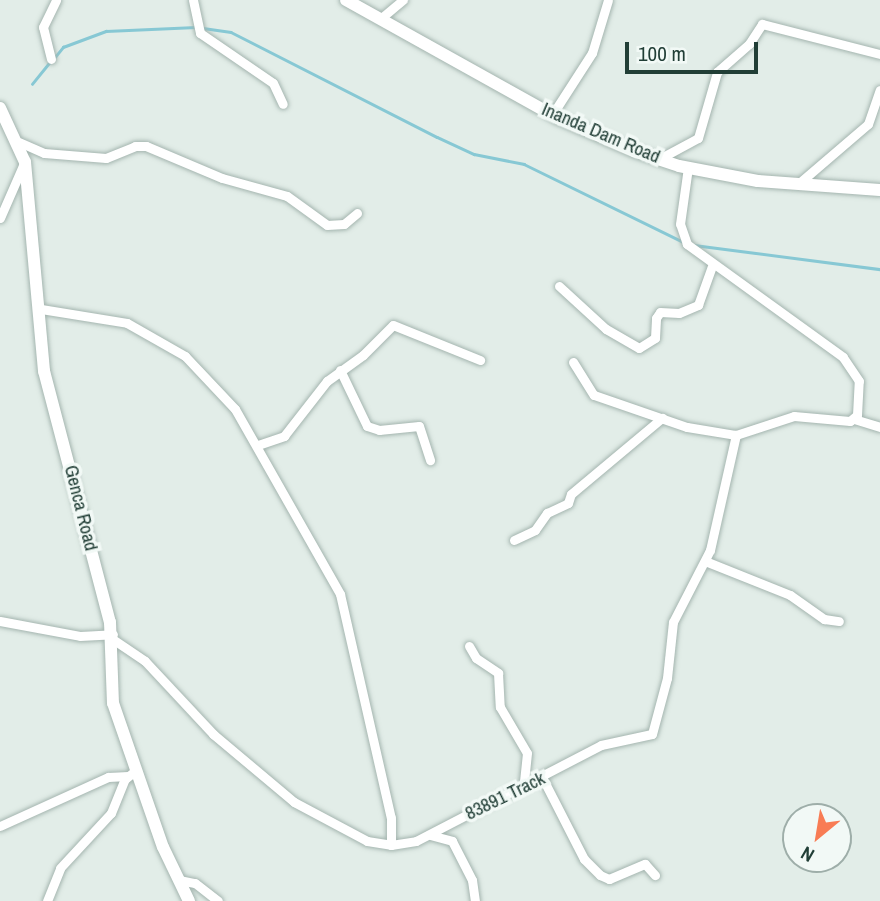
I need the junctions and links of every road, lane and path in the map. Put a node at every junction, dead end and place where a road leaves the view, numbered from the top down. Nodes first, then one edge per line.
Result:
1 (56, 0) edge
2 (193, 0) edge
3 (346, 0) edge
4 (403, 0) edge
5 (608, 0) edge
6 (380, 19) junction
7 (880, 54) edge
8 (51, 58) dead end
9 (880, 90) edge
10 (283, 104) dead end
11 (0, 108) edge
12 (552, 115) junction
13 (19, 142) junction
14 (659, 159) junction
15 (25, 162) junction
16 (688, 167) junction
17 (799, 184) junction
18 (880, 190) edge
19 (356, 213) dead end
20 (0, 218) edge
21 (712, 266) junction
22 (559, 286) dead end
23 (41, 309) junction
24 (480, 360) dead end
25 (573, 362) dead end
26 (340, 370) junction
27 (662, 418) junction
28 (854, 419) junction
29 (880, 427) edge
30 (736, 435) junction
31 (258, 445) junction
32 (430, 460) dead end
33 (514, 540) dead end
34 (705, 561) junction
35 (0, 621) edge
36 (839, 621) dead end
37 (113, 637) junction
38 (469, 646) dead end
39 (131, 773) junction
40 (542, 777) junction
41 (524, 783) junction
42 (0, 826) edge
43 (425, 836) junction
44 (391, 845) junction
45 (655, 875) dead end
46 (179, 880) junction
47 (47, 901) edge
48 (189, 901) edge
49 (218, 901) edge
50 (475, 901) edge

1 - 8 street
2 - 10 street
3 - 6 street, Inanda Dam Road
4 - 6 street
5 - 12 street
6 - 12 street, Inanda Dam Road
7 - 14 street
9 - 17 street
11 - 13 street, Genca Road
12 - 14 street, Inanda Dam Road
13 - 15 street, Genca Road
13 - 19 street
14 - 16 street, Inanda Dam Road
15 - 20 street
15 - 23 street, Genca Road
16 - 17 street, Inanda Dam Road
16 - 21 street
17 - 18 street, Inanda Dam Road
21 - 22 street
21 - 28 street
23 - 31 street
23 - 37 street, Genca Road
24 - 26 street
25 - 27 street
26 - 31 street
26 - 32 street
27 - 30 street
27 - 33 street
28 - 29 street
28 - 30 street
30 - 34 street, 83891 Track
31 - 44 street
34 - 36 street
34 - 40 street, 83891 Track
35 - 37 street
37 - 39 street, Genca Road
37 - 44 street
38 - 41 street
39 - 42 street
39 - 46 street, Genca Road
39 - 47 street
40 - 41 street, 83891 Track
40 - 45 street
41 - 43 street, 83891 Track
43 - 44 street, 83891 Track
43 - 50 street
46 - 48 street, Genca Road
46 - 49 street

